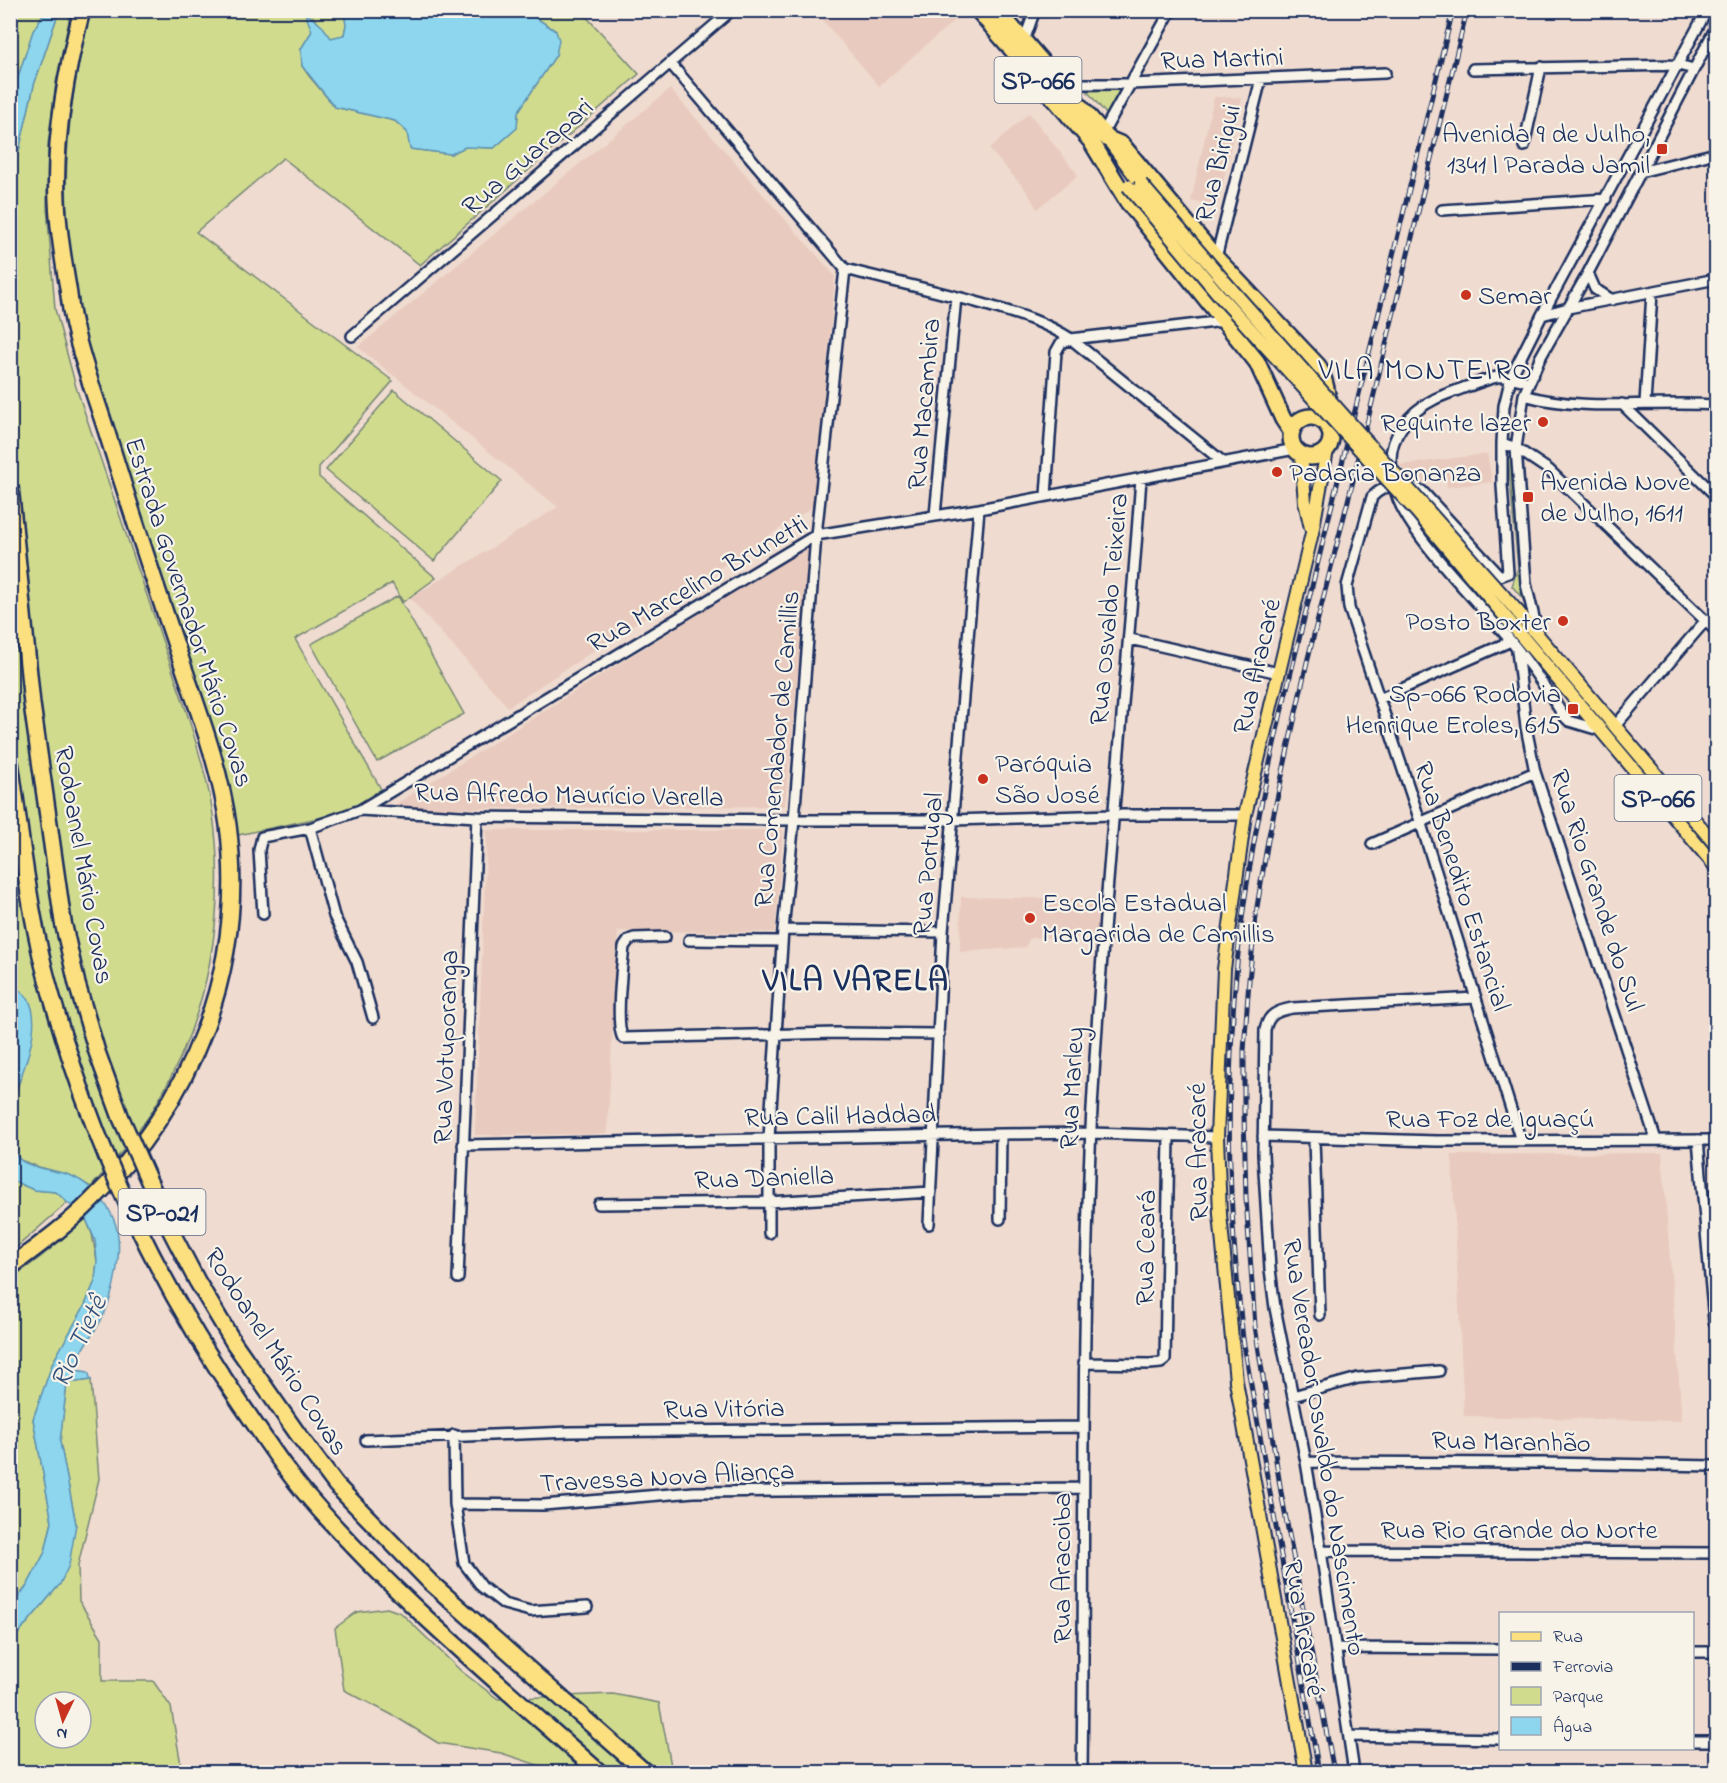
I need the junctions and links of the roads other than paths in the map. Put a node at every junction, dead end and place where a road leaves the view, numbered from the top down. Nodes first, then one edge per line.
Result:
1 (82, 10) edge
2 (732, 10) edge
3 (978, 10) edge
4 (997, 10) edge
5 (1035, 10) edge
6 (1171, 10) edge
7 (1707, 10) edge
8 (1716, 27) edge
9 (1024, 41) junction
10 (670, 63) junction
11 (1678, 65) junction
12 (1541, 67) junction
13 (1473, 69) dead end
14 (1694, 69) junction
15 (1385, 73) dead end
16 (1261, 79) junction
17 (1062, 84) junction
18 (1131, 84) junction
19 (1103, 141) junction
20 (1524, 146) dead end
21 (1716, 153) edge
22 (1640, 172) junction
23 (1606, 199) junction
24 (1442, 210) dead end
25 (1216, 258) junction
26 (845, 269) junction
27 (1587, 273) junction
28 (1716, 279) edge
29 (1652, 293) junction
30 (956, 297) junction
31 (1612, 300) junction
32 (1568, 308) junction
33 (1542, 315) junction
34 (1224, 321) junction
35 (352, 336) dead end
36 (1071, 339) junction
37 (1511, 377) junction
38 (1529, 382) junction
39 (1524, 395) junction
40 (1645, 403) junction
41 (1622, 404) junction
42 (1716, 405) edge
43 (1326, 423) junction
44 (1291, 431) junction
45 (1502, 443) junction
46 (1516, 448) junction
47 (1327, 450) junction
48 (1298, 452) junction
49 (1223, 462) junction
50 (1141, 478) junction
51 (1395, 485) junction
52 (10, 486) edge
53 (1046, 495) junction
54 (1716, 496) edge
55 (979, 509) junction
56 (936, 515) junction
57 (1312, 533) junction
58 (816, 535) junction
59 (1513, 616) junction
60 (1706, 620) junction
61 (1716, 631) edge
62 (1539, 636) junction
63 (1130, 639) junction
64 (1514, 645) junction
65 (1279, 673) junction
66 (1379, 699) junction
67 (1615, 726) junction
68 (1599, 730) junction
69 (10, 762) edge
70 (1535, 772) junction
71 (360, 810) junction
72 (1245, 814) junction
73 (1113, 815) junction
74 (477, 817) junction
75 (794, 820) junction
76 (953, 820) junction
77 (1421, 824) junction
78 (310, 828) junction
79 (1372, 844) dead end
80 (1716, 845) edge
81 (1716, 867) edge
82 (263, 914) dead end
83 (783, 930) junction
84 (943, 932) junction
85 (665, 937) dead end
86 (689, 940) dead end
87 (782, 941) junction
88 (1476, 998) junction
89 (373, 1018) dead end
90 (939, 1034) junction
91 (775, 1036) junction
92 (1091, 1133) junction
93 (1001, 1134) junction
94 (933, 1135) junction
95 (1168, 1136) junction
96 (1263, 1136) junction
97 (1217, 1137) junction
98 (769, 1138) junction
99 (1314, 1139) junction
100 (1656, 1140) junction
101 (1698, 1140) junction
102 (1716, 1140) edge
103 (1521, 1141) junction
104 (463, 1145) junction
105 (931, 1192) junction
106 (768, 1202) junction
107 (599, 1204) dead end
108 (1000, 1219) dead end
109 (929, 1224) dead end
110 (769, 1233) dead end
111 (10, 1267) edge
112 (458, 1278) dead end
113 (1320, 1315) dead end
114 (1714, 1322) dead end
115 (1084, 1363) junction
116 (1440, 1371) dead end
117 (1293, 1396) junction
118 (1084, 1427) junction
119 (454, 1435) junction
120 (366, 1440) dead end
121 (1306, 1462) junction
122 (1716, 1466) edge
123 (1083, 1488) junction
124 (455, 1504) junction
125 (1321, 1551) junction
126 (1716, 1553) edge
127 (587, 1607) dead end
128 (1336, 1648) junction
129 (1499, 1649) edge
130 (1694, 1652) edge
131 (1716, 1652) edge
132 (1349, 1736) junction
133 (1499, 1739) edge
134 (1694, 1741) edge
135 (1716, 1741) edge
136 (599, 1773) edge
137 (645, 1773) edge
138 (1082, 1773) edge
139 (1306, 1773) edge
140 (1354, 1773) edge

1 - 111 highway, Estrada Governador Mário Covas
2 - 10 street, Rua Guarapari
3 - 19 highway, SP-066
4 - 9 highway, SP-066
5 - 9 street
6 - 18 street
7 - 11 street
8 - 14 street
9 - 17 highway, SP-066
10 - 26 street
10 - 35 street, Rua Guarapari
11 - 12 street
11 - 14 street
11 - 23 street
12 - 13 street
12 - 20 street
14 - 22 street
15 - 16 street, Rua Martini
16 - 18 street, Rua Martini
16 - 25 street, Rua Birigui
17 - 18 street, Rua Martini
17 - 19 highway, SP-066
18 - 19 street
19 - 25 highway
19 - 34 highway
19 - 59 main road, SP-066, bridge
19 - 59 main road, SP-066, bridge
21 - 22 street
22 - 27 street
23 - 24 street
23 - 33 street
25 - 43 highway
26 - 30 street
26 - 58 street, Rua Comendador de Camillis
27 - 31 street
27 - 32 street
28 - 29 street
29 - 31 street
29 - 40 street
30 - 36 street
30 - 56 street, Rua Macambira
31 - 32 street
32 - 33 street
32 - 38 street
33 - 37 street
34 - 36 street
34 - 44 highway
36 - 49 street
36 - 53 street
37 - 38 street
37 - 45 street
37 - 51 street
38 - 39 street
39 - 41 street
39 - 46 street
40 - 41 street
40 - 42 street
41 - 54 street
43 - 44 highway
43 - 47 highway
44 - 48 highway
45 - 46 street
45 - 51 street
46 - 60 street
46 - 62 street
47 - 48 highway
47 - 57 main road, Rua Aracaré
48 - 49 street, Rua Marcelino Brunetti
48 - 57 main road, Rua Aracaré
49 - 50 street, Rua Marcelino Brunetti
50 - 53 street, Rua Marcelino Brunetti
50 - 63 street, Rua Osvaldo Teixeira
51 - 64 street
51 - 66 street, Rua Benedito Estancial
52 - 137 highway, Rodoanel Mário Covas / SP-021, bridge
53 - 55 street, Rua Marcelino Brunetti
55 - 56 street, Rua Marcelino Brunetti
55 - 76 street, Rua Portugal
56 - 58 street, Rua Marcelino Brunetti
57 - 65 main road, Rua Aracaré
58 - 71 street, Rua Marcelino Brunetti
58 - 75 street, Rua Comendador de Camillis
59 - 62 main road, SP-066
59 - 68 main road, SP-066
60 - 61 street
60 - 67 street
62 - 67 main road, SP-066
63 - 65 street
63 - 73 street, Rua Osvaldo Teixeira
64 - 66 street
64 - 68 street
64 - 70 street, Rua Rio Grande do Sul
65 - 72 main road, Rua Aracaré
66 - 77 street, Rua Benedito Estancial
67 - 80 main road, SP-066
68 - 81 main road, SP-066
69 - 136 highway, Rodoanel Mário Covas / SP-021, bridge
70 - 77 street
70 - 100 street, Rua Rio Grande do Sul
71 - 74 street, Rua Alfredo Maurício Varella
71 - 78 street, Rua Marcelino Brunetti
72 - 73 street, Rua Alfredo Maurício Varella
72 - 97 main road, Rua Aracaré
73 - 76 street, Rua Alfredo Maurício Varella
73 - 92 street, Rua Marley
74 - 75 street, Rua Alfredo Maurício Varella
74 - 104 street, Rua Votuporanga
75 - 76 street, Rua Alfredo Maurício Varella
75 - 83 street, Rua Comendador de Camillis
76 - 84 street, Rua Portugal
77 - 79 street
77 - 88 street, Rua Benedito Estancial
78 - 82 street, Rua Marcelino Brunetti
78 - 89 street
83 - 84 street
83 - 87 street, Rua Comendador de Camillis
84 - 90 street, Rua Portugal
85 - 91 street
86 - 87 street
87 - 91 street, Rua Comendador de Camillis
88 - 96 street, Rua Vereador Osvaldo do Nascimento
88 - 103 street, Rua Benedito Estancial
90 - 91 street
90 - 94 street, Rua Portugal
91 - 98 street, Rua Comendador de Camillis
92 - 93 street, Rua Calil Haddad
92 - 95 street, Rua Calil Haddad
92 - 115 street, Rua Marley
93 - 94 street, Rua Calil Haddad
93 - 108 street
94 - 98 street, Rua Calil Haddad
94 - 105 street, Rua Portugal
95 - 97 street, Rua Calil Haddad
95 - 115 street, Rua Ceará
96 - 99 street, Rua Foz de Iguaçú
96 - 117 street, Rua Vereador Osvaldo do Nascimento
97 - 139 main road, Rua Aracaré
98 - 104 street, Rua Calil Haddad
98 - 106 street, Rua Comendador de Camillis
99 - 103 street, Rua Foz de Iguaçú
99 - 113 street
100 - 101 street, Rua Foz de Iguaçú
100 - 103 street, Rua Foz de Iguaçú
101 - 102 street, Rua Foz de Iguaçú
101 - 114 street
104 - 112 street, Rua Votuporanga
105 - 106 street, Rua Daniella
105 - 109 street, Rua Portugal
106 - 107 street, Rua Daniella
106 - 110 street, Rua Comendador de Camillis
115 - 118 street, Rua Aracoiba
116 - 117 street
117 - 121 street, Rua Vereador Osvaldo do Nascimento
118 - 119 street, Rua Vitória
118 - 123 street, Rua Aracoiba
119 - 120 street, Rua Vitória
119 - 124 street
121 - 122 street, Rua Maranhão
121 - 125 street, Rua Vereador Osvaldo do Nascimento
123 - 124 street, Travessa Nova Aliança
123 - 138 street, Rua Aracoiba
124 - 127 street
125 - 126 street, Rua Rio Grande do Norte
125 - 128 street, Rua Vereador Osvaldo do Nascimento
128 - 129 street
128 - 132 street, Rua Vereador Osvaldo do Nascimento
130 - 131 street
132 - 133 street
132 - 140 street, Rua Vereador Osvaldo do Nascimento
134 - 135 street

